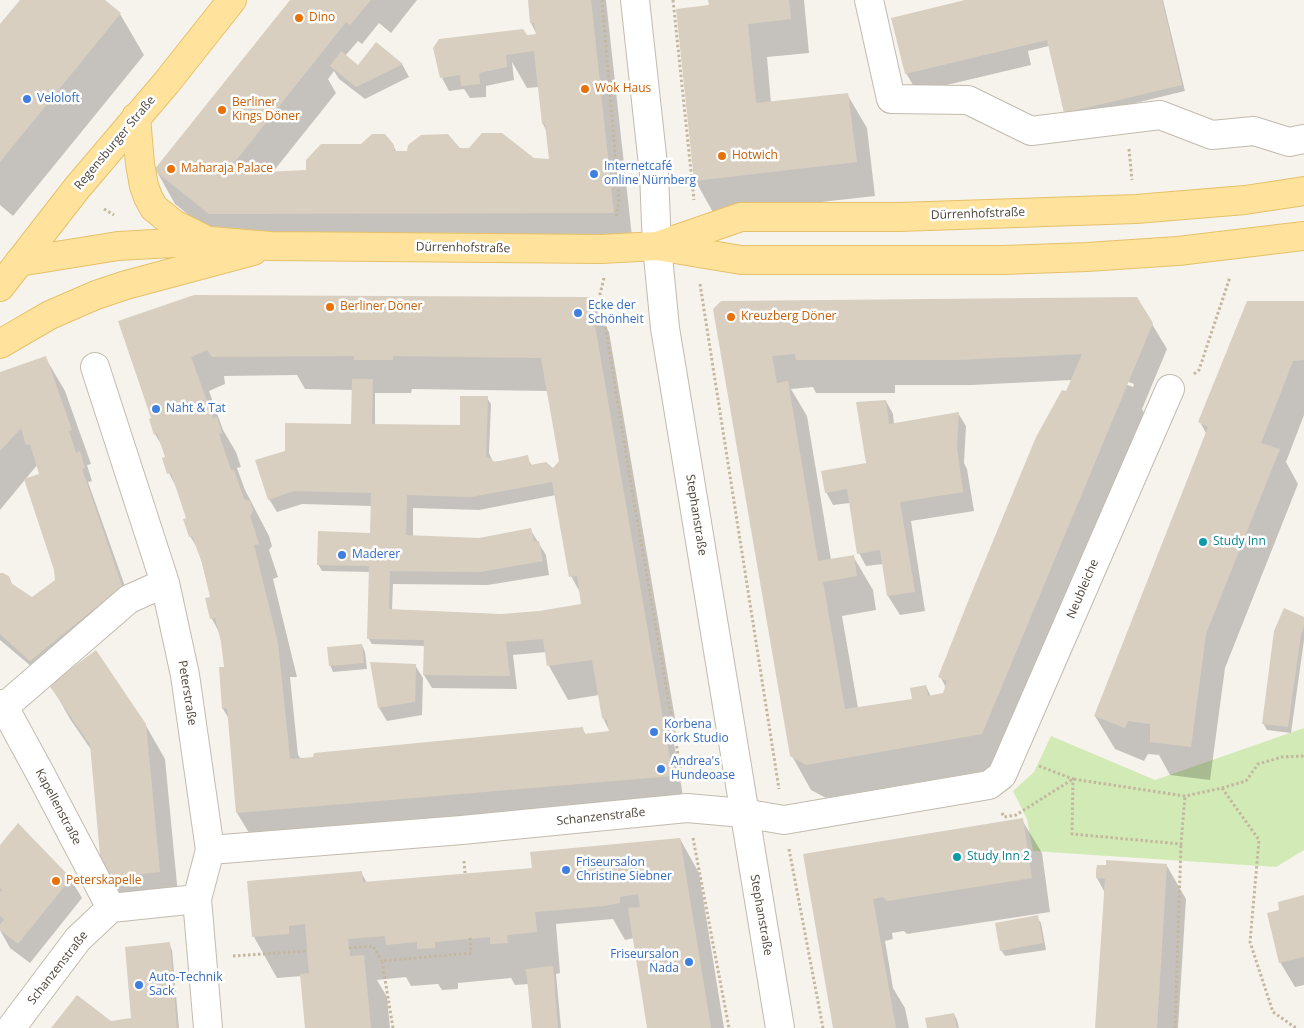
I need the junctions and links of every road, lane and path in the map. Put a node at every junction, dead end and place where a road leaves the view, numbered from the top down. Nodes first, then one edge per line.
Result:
1 (232, 0) edge
2 (602, 0) edge
3 (635, 0) edge
4 (672, 0) edge
5 (868, 0) edge
6 (136, 117) junction
7 (1304, 139) edge
8 (1129, 152) dead end
9 (1132, 180) dead end
10 (692, 182) dead end
11 (1304, 191) edge
12 (104, 209) dead end
13 (115, 217) dead end
14 (1304, 236) edge
15 (210, 241) junction
16 (270, 246) junction
17 (656, 246) junction
18 (610, 249) junction
19 (19, 262) junction
20 (1230, 277) dead end
21 (0, 287) edge
22 (701, 294) dead end
23 (0, 344) edge
24 (96, 367) dead end
25 (1170, 389) joint
26 (165, 583) junction
27 (2, 705) edge
28 (1010, 756) junction
29 (1304, 756) edge
30 (1073, 779) junction
31 (989, 785) junction
32 (1222, 788) junction
33 (1185, 796) junction
34 (687, 808) junction
35 (744, 813) junction
36 (784, 820) junction
37 (1181, 844) junction
38 (210, 850) junction
39 (196, 899) junction
40 (111, 908) junction
41 (470, 938) dead end
42 (349, 948) dead end
43 (307, 951) dead end
44 (202, 958) junction
45 (382, 961) junction
46 (11, 1028) edge
47 (208, 1028) edge
48 (393, 1028) edge
49 (729, 1028) edge
50 (780, 1028) edge
51 (823, 1028) edge
52 (1175, 1028) edge
53 (1296, 1028) edge

1 - 6 main road, Regensburger Straße
2 - 18 path
3 - 17 street, Stephanstraße
4 - 10 path
5 - 7 street
6 - 15 main road
6 - 19 main road, Regensburger Straße
8 - 9 path
11 - 17 main road, Dürrenhofstraße
12 - 13 path
14 - 17 main road, Dürrenhofstraße
15 - 16 main road, Dürrenhofstraße
15 - 19 main road, Dürrenhofstraße
16 - 18 main road, Dürrenhofstraße
16 - 23 main road, Dürrenhofstraße
17 - 18 main road, Dürrenhofstraße
17 - 35 street, Stephanstraße
18 - 34 path
19 - 21 main road, Regensburger Straße
20 - 25 path
22 - 36 path
24 - 26 street, Peterstraße
25 - 28 street, Neubleiche
26 - 27 street, Kapellenstraße
26 - 38 street, Peterstraße
27 - 40 street, Kapellenstraße
28 - 30 path
28 - 31 street, Neubleiche
29 - 32 path
30 - 31 path
30 - 33 path
30 - 37 path
31 - 36 street, Schanzenstraße
32 - 33 path
32 - 53 path
33 - 37 path
34 - 35 street, Schanzenstraße
34 - 38 street, Schanzenstraße
34 - 49 path
35 - 36 street, Schanzenstraße
35 - 50 street, Stephanstraße
36 - 51 path
37 - 52 path
38 - 39 street, Peterstraße
39 - 40 street
39 - 44 street, Peterstraße
40 - 46 street, Schanzenstraße
41 - 45 path
42 - 45 path
43 - 44 path
44 - 47 street, Peterstraße
45 - 48 path

